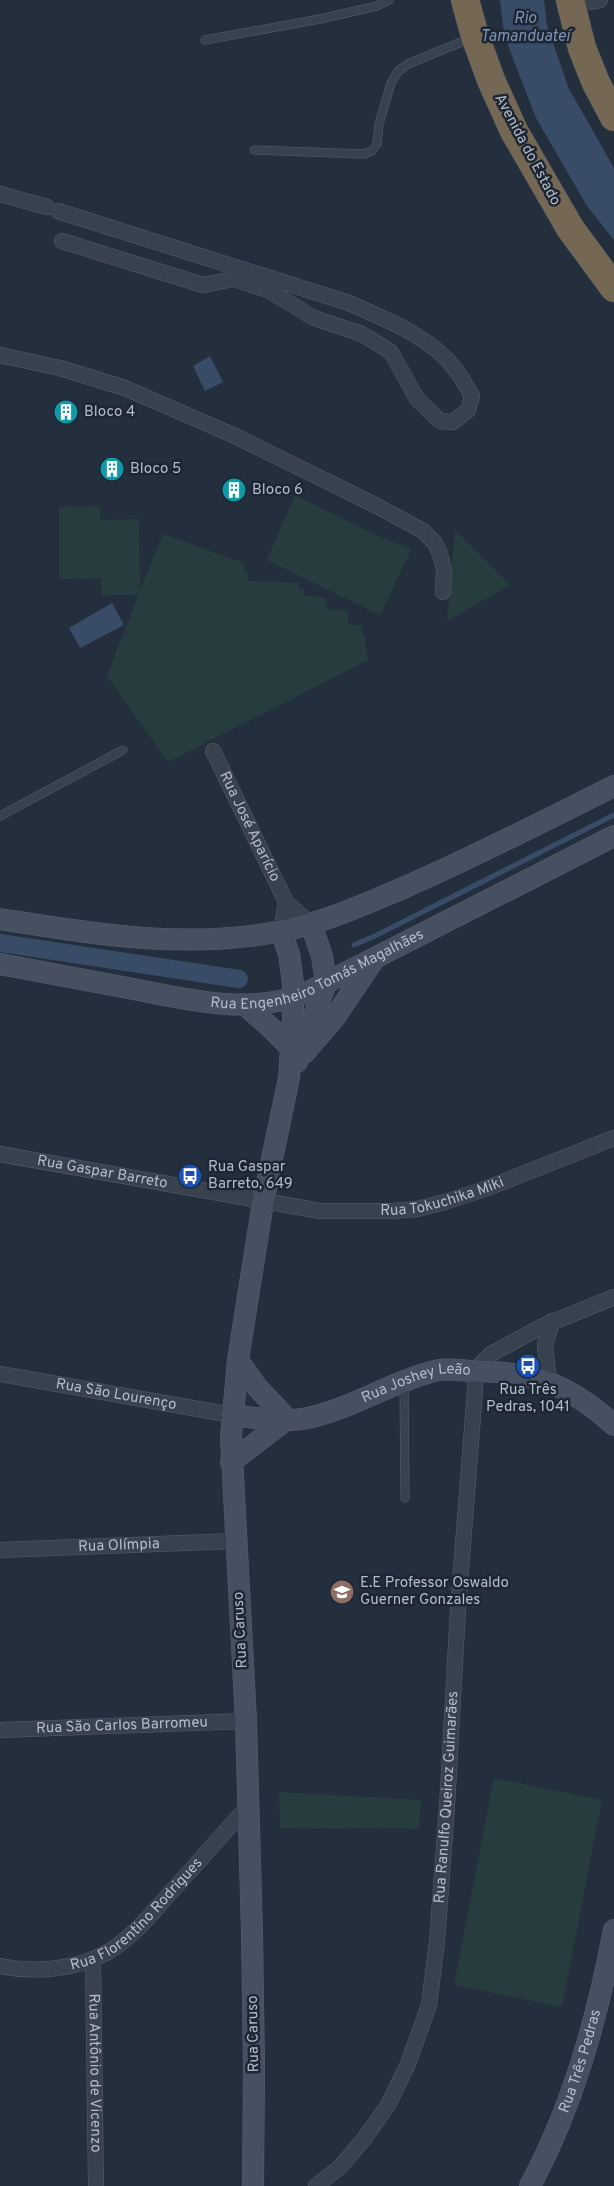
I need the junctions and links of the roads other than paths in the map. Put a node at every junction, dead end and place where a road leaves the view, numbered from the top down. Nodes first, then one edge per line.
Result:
1 (389, 0) edge
2 (465, 0) edge
3 (600, 0) edge
4 (571, 3) edge
5 (475, 36) junction
6 (205, 40) dead end
7 (614, 117) edge
8 (254, 150) dead end
9 (0, 194) edge
10 (62, 241) dead end
11 (614, 288) edge
12 (0, 355) edge
13 (443, 592) dead end
14 (123, 750) dead end
15 (213, 751) dead end
16 (614, 786) edge
17 (0, 816) edge
18 (614, 836) edge
19 (286, 902) junction
20 (0, 919) edge
21 (312, 929) junction
22 (283, 937) junction
23 (374, 958) junction
24 (0, 964) edge
25 (326, 978) junction
26 (293, 991) junction
27 (246, 1006) junction
28 (295, 1053) junction
29 (614, 1138) edge
30 (0, 1154) edge
31 (263, 1202) junction
32 (614, 1297) edge
33 (552, 1321) junction
34 (238, 1360) junction
35 (474, 1371) junction
36 (0, 1374) edge
37 (404, 1382) junction
38 (549, 1382) junction
39 (232, 1414) junction
40 (287, 1419) junction
41 (614, 1425) edge
42 (231, 1462) junction
43 (405, 1498) dead end
44 (236, 1541) junction
45 (0, 1550) edge
46 (246, 1721) junction
47 (0, 1730) edge
48 (247, 1807) junction
49 (614, 1930) edge
50 (93, 1959) junction
51 (0, 1966) edge
52 (96, 2186) edge
53 (253, 2186) edge
54 (316, 2186) edge
55 (530, 2186) edge

1 - 6 lane
2 - 5 highway, Avenida do Estado
3 - 4 street
4 - 7 highway
5 - 8 lane
5 - 11 highway, Avenida do Estado
9 - 10 street
12 - 13 street
14 - 17 lane
15 - 19 street, Rua José Aparício
16 - 21 street
18 - 23 street, Rua Engenheiro Tomás Magalhães
19 - 21 street, Rua José Aparício
19 - 22 street
20 - 22 street
21 - 22 street
21 - 25 street
22 - 26 street, Rua Caruso
23 - 25 street, Rua Engenheiro Tomás Magalhães
23 - 28 street
24 - 27 street, Rua Engenheiro Tomás Magalhães
25 - 26 street, Rua Engenheiro Tomás Magalhães
25 - 28 street, Rua Caruso
26 - 27 street, Rua Engenheiro Tomás Magalhães
26 - 28 street, Rua Caruso
27 - 28 street
28 - 31 street, Rua Caruso
29 - 31 street, Rua Tokuchika Miki
30 - 31 street, Rua Gaspar Barreto
31 - 34 street, Rua Caruso
32 - 33 street, Rua Joshey Leão
33 - 35 street, Rua Joshey Leão
33 - 38 street
34 - 39 street, Rua Caruso
34 - 40 street
35 - 37 street, Rua Joshey Leão
35 - 38 street
35 - 54 street, Rua Ranulfo Queiroz Guimarães
36 - 39 street, Rua São Lourenço
37 - 40 street, Rua Joshey Leão
37 - 43 lane
38 - 41 street
39 - 40 street, Rua Joshey Leão
39 - 42 street, Rua Caruso
40 - 42 street
42 - 44 street, Rua Caruso
44 - 45 street, Rua Olímpia
44 - 46 street, Rua Caruso
46 - 47 street, Rua São Carlos Barromeu
46 - 48 street, Rua Caruso
48 - 50 street, Rua Florentino Rodrigues
48 - 53 street, Rua Caruso
49 - 55 street, Rua Três Pedras
50 - 51 street, Rua Florentino Rodrigues
50 - 52 street, Rua Antônio de Vicenzo

